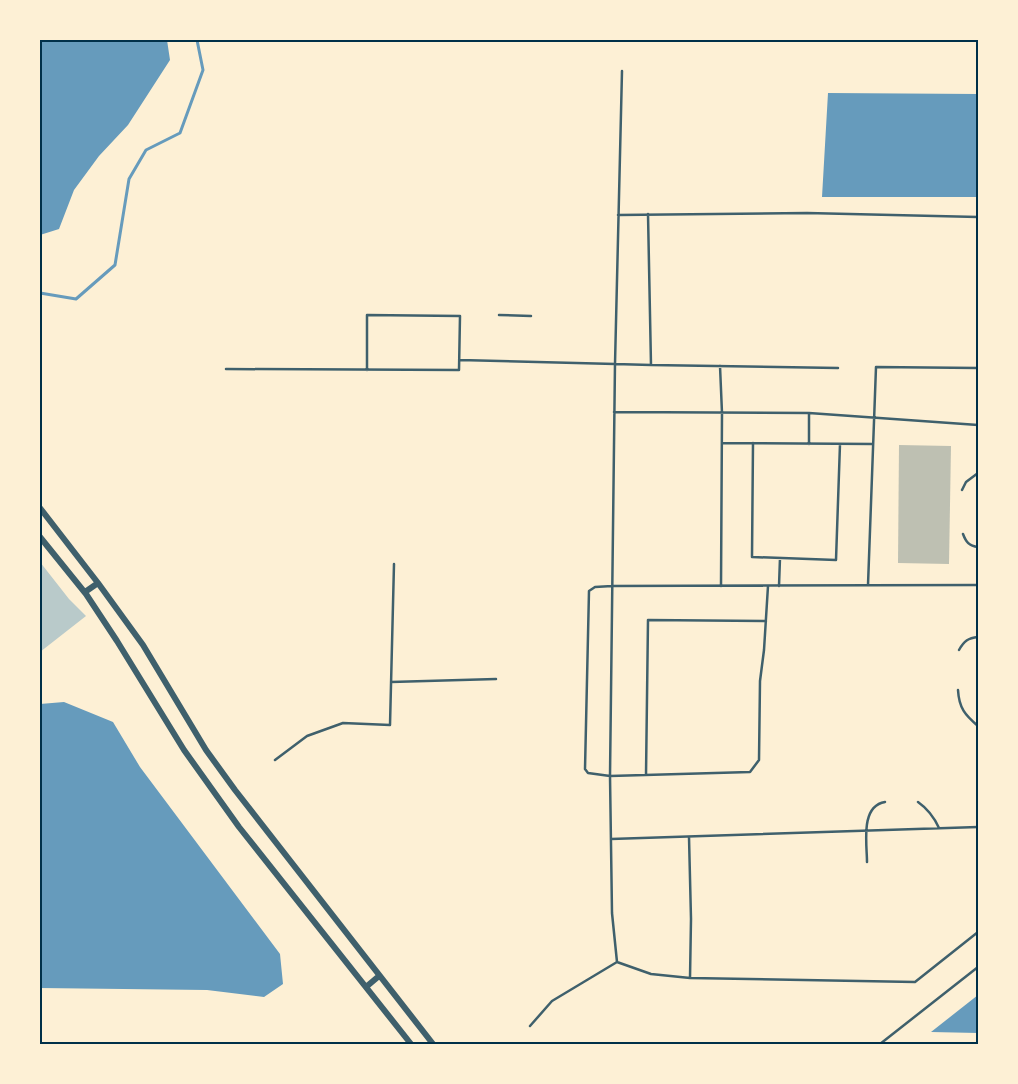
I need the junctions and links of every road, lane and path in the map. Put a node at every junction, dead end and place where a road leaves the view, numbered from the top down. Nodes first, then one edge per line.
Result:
1 (622, 70) dead end
2 (648, 214) junction
3 (618, 215) junction
4 (978, 217) edge
5 (499, 315) dead end
6 (531, 316) dead end
7 (460, 360) junction
8 (615, 364) junction
9 (650, 365) junction
10 (720, 366) junction
11 (838, 368) dead end
12 (978, 368) edge
13 (226, 369) dead end
14 (367, 370) junction
15 (614, 412) junction
16 (722, 413) junction
17 (809, 413) junction
18 (875, 418) junction
19 (978, 425) edge
20 (722, 443) junction
21 (753, 443) junction
22 (809, 444) junction
23 (840, 444) junction
24 (873, 444) junction
25 (978, 473) edge
26 (962, 490) dead end
27 (40, 508) edge
28 (962, 534) dead end
29 (40, 537) edge
30 (978, 547) edge
31 (780, 558) junction
32 (394, 564) dead end
33 (98, 583) junction
34 (978, 585) edge
35 (612, 586) junction
36 (721, 586) junction
37 (768, 586) junction
38 (779, 586) junction
39 (868, 586) junction
40 (85, 592) junction
41 (766, 621) junction
42 (978, 637) edge
43 (959, 650) dead end
44 (496, 679) dead end
45 (392, 682) junction
46 (958, 690) dead end
47 (978, 726) edge
48 (275, 760) dead end
49 (646, 775) junction
50 (610, 776) junction
51 (885, 802) dead end
52 (918, 802) dead end
53 (978, 827) edge
54 (940, 828) junction
55 (867, 830) junction
56 (689, 837) junction
57 (611, 839) junction
58 (867, 862) dead end
59 (978, 932) edge
60 (617, 962) junction
61 (978, 968) edge
62 (379, 976) junction
63 (690, 978) junction
64 (366, 987) junction
65 (530, 1026) dead end
66 (411, 1044) edge
67 (433, 1044) edge
68 (880, 1044) edge

1 - 3 lane
2 - 3 lane
2 - 4 lane
2 - 9 lane
3 - 8 lane
5 - 6 lane
7 - 8 lane
7 - 14 lane
7 - 14 lane
8 - 9 lane
8 - 15 lane
9 - 10 lane
10 - 11 lane
10 - 16 lane
12 - 18 lane
13 - 14 lane
15 - 16 lane
15 - 35 lane
16 - 17 lane
16 - 20 lane
17 - 18 lane
17 - 22 lane
18 - 19 lane
18 - 24 lane
20 - 21 lane
20 - 36 lane
21 - 22 lane
21 - 31 lane
22 - 23 lane
23 - 24 lane
23 - 31 lane
24 - 39 lane
25 - 26 lane
27 - 33 street
28 - 30 lane
29 - 40 street
31 - 38 lane
32 - 45 lane
33 - 40 street
33 - 62 street
34 - 39 lane
35 - 36 lane
35 - 50 lane
35 - 50 lane
36 - 37 lane
37 - 38 lane
37 - 41 lane
38 - 39 lane
40 - 64 street
41 - 49 lane
41 - 49 lane
42 - 43 lane
44 - 45 lane
45 - 48 lane
46 - 47 lane
49 - 50 lane
50 - 57 lane
51 - 55 lane
52 - 54 lane
53 - 54 lane
54 - 55 lane
55 - 56 lane
55 - 58 lane
56 - 57 lane
56 - 63 lane
57 - 60 lane
59 - 63 lane
60 - 63 lane
60 - 65 lane
61 - 68 lane
62 - 64 street
62 - 67 street
64 - 66 street

